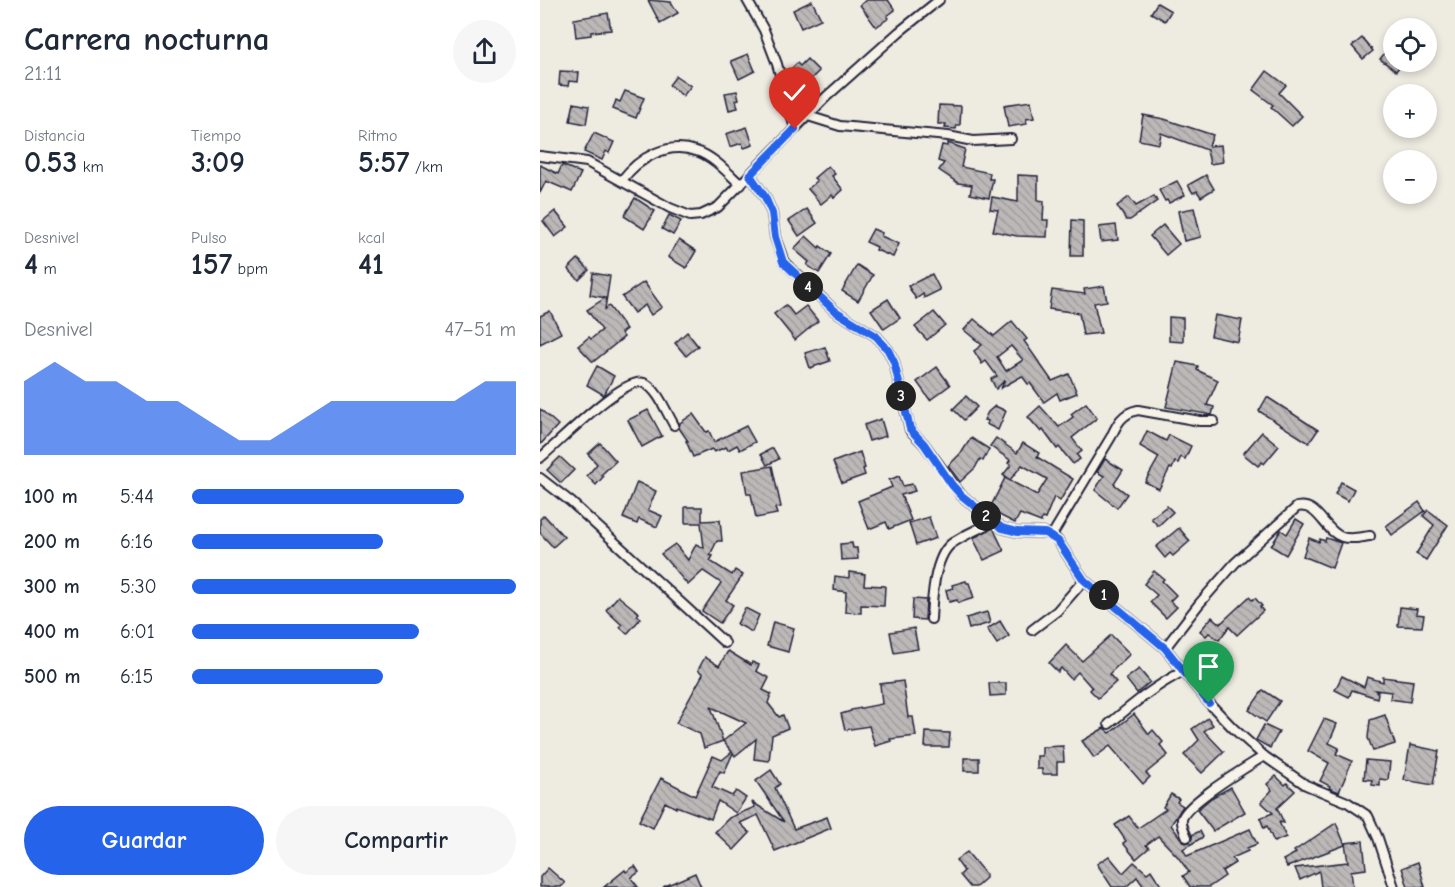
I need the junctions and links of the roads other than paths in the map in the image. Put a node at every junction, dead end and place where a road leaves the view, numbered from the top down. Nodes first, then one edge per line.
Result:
1 (747, 0) edge
2 (939, 0) edge
3 (808, 116) junction
4 (795, 129) junction
5 (1011, 139) dead end
6 (540, 156) edge
7 (750, 175) junction
8 (622, 180) junction
9 (741, 184) junction
10 (1214, 422) dead end
11 (674, 425) dead end
12 (540, 458) edge
13 (540, 478) edge
14 (992, 522) junction
15 (1052, 535) junction
16 (1370, 536) dead end
17 (1084, 580) junction
18 (931, 619) dead end
19 (1032, 630) dead end
20 (725, 643) dead end
21 (1165, 648) junction
22 (1184, 671) junction
23 (1109, 724) dead end
24 (1264, 756) junction
25 (1187, 837) dead end
26 (1394, 887) edge

1 - 4 street
2 - 3 street
3 - 4 street
3 - 5 street
4 - 7 street
6 - 8 street
7 - 9 street
7 - 14 street
8 - 9 street
8 - 9 street
10 - 15 street
11 - 12 street
13 - 20 street
14 - 15 street
14 - 18 street
15 - 17 street
16 - 21 street
17 - 19 street
17 - 21 street
21 - 22 street
22 - 23 street
22 - 24 street
24 - 25 street
24 - 26 street

